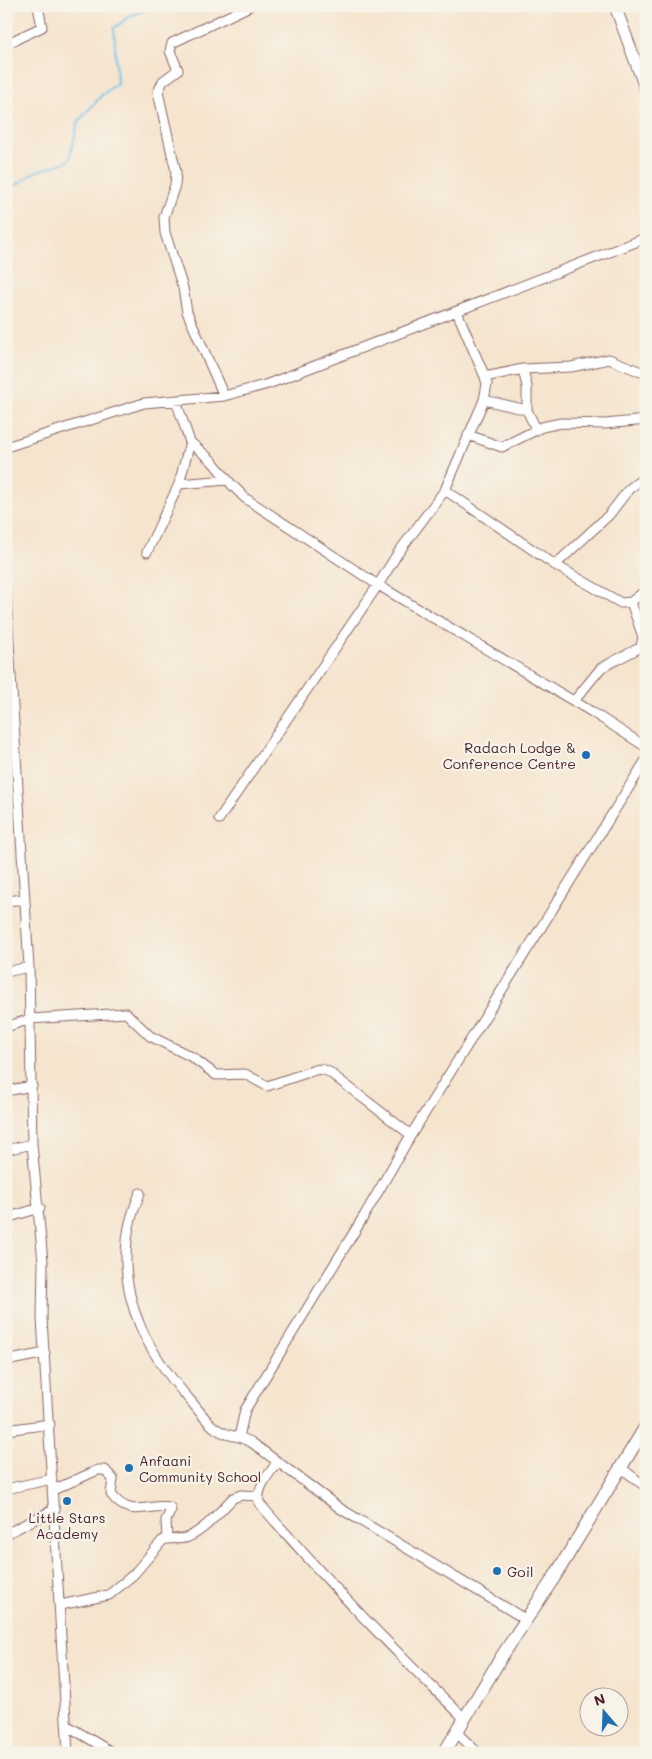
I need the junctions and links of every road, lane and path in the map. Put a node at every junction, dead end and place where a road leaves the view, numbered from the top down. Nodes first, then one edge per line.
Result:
1 (38, 6) edge
2 (250, 6) edge
3 (615, 6) edge
4 (6, 44) edge
5 (646, 90) edge
6 (646, 238) edge
7 (457, 312) junction
8 (523, 369) junction
9 (646, 374) edge
10 (485, 377) junction
11 (224, 396) junction
12 (484, 400) junction
13 (176, 401) junction
14 (527, 410) junction
15 (646, 420) edge
16 (536, 429) junction
17 (468, 435) junction
18 (190, 442) junction
19 (6, 447) edge
20 (646, 476) edge
21 (227, 480) junction
22 (179, 484) junction
23 (445, 490) junction
24 (148, 552) dead end
25 (555, 565) junction
26 (378, 585) junction
27 (646, 590) edge
28 (6, 594) edge
29 (631, 602) junction
30 (7, 609) edge
31 (8, 669) edge
32 (574, 701) junction
33 (11, 734) edge
34 (646, 747) edge
35 (646, 760) edge
36 (219, 819) dead end
37 (25, 899) junction
38 (6, 901) edge
39 (29, 967) junction
40 (6, 972) edge
41 (30, 1020) junction
42 (6, 1027) edge
43 (32, 1086) junction
44 (6, 1091) edge
45 (411, 1135) junction
46 (32, 1144) junction
47 (6, 1150) edge
48 (140, 1192) dead end
49 (40, 1208) junction
50 (6, 1218) edge
51 (45, 1353) junction
52 (6, 1361) edge
53 (50, 1424) junction
54 (646, 1426) edge
55 (6, 1430) edge
56 (239, 1437) junction
57 (277, 1463) junction
58 (620, 1467) junction
59 (52, 1479) junction
60 (646, 1487) edge
61 (6, 1489) edge
62 (53, 1490) junction
63 (258, 1496) junction
64 (55, 1509) junction
65 (6, 1534) edge
66 (167, 1538) junction
67 (60, 1605) junction
68 (525, 1619) junction
69 (465, 1719) junction
70 (68, 1726) junction
71 (457, 1733) junction
72 (68, 1753) edge
73 (113, 1753) edge
74 (444, 1753) edge
75 (478, 1753) edge

1 - 4 street
2 - 11 street
3 - 5 main road
6 - 7 street
7 - 10 street
7 - 11 street
8 - 9 street
8 - 10 street
8 - 14 street
10 - 12 street
11 - 13 street
12 - 14 street
12 - 17 street
13 - 18 street
13 - 19 street
14 - 16 street
15 - 16 street
16 - 17 street
17 - 23 street
18 - 21 street
18 - 22 street
20 - 25 street
21 - 22 street
21 - 26 street
22 - 24 street
23 - 25 street
23 - 26 street
25 - 29 street
26 - 32 street
26 - 36 street
27 - 29 street
28 - 30 street
29 - 32 street
30 - 31 street
31 - 33 street
32 - 34 street
33 - 37 street
35 - 45 street
37 - 38 street
37 - 39 street
39 - 40 street
39 - 41 street
41 - 42 street
41 - 43 street
41 - 45 street
43 - 44 street
43 - 46 street
45 - 56 street
46 - 47 street
46 - 49 street
48 - 56 street
49 - 50 street
49 - 51 street
51 - 52 street
51 - 53 street
53 - 55 street
53 - 59 street
54 - 58 highway
56 - 57 street
57 - 63 street
57 - 68 street
58 - 60 street
58 - 68 highway
59 - 61 street
59 - 62 street
62 - 64 street
62 - 66 street
63 - 66 street
63 - 69 street
64 - 65 street
64 - 67 street
66 - 67 street
67 - 70 street
68 - 69 highway
69 - 71 highway
70 - 72 street
70 - 73 street
71 - 74 highway
71 - 75 street

